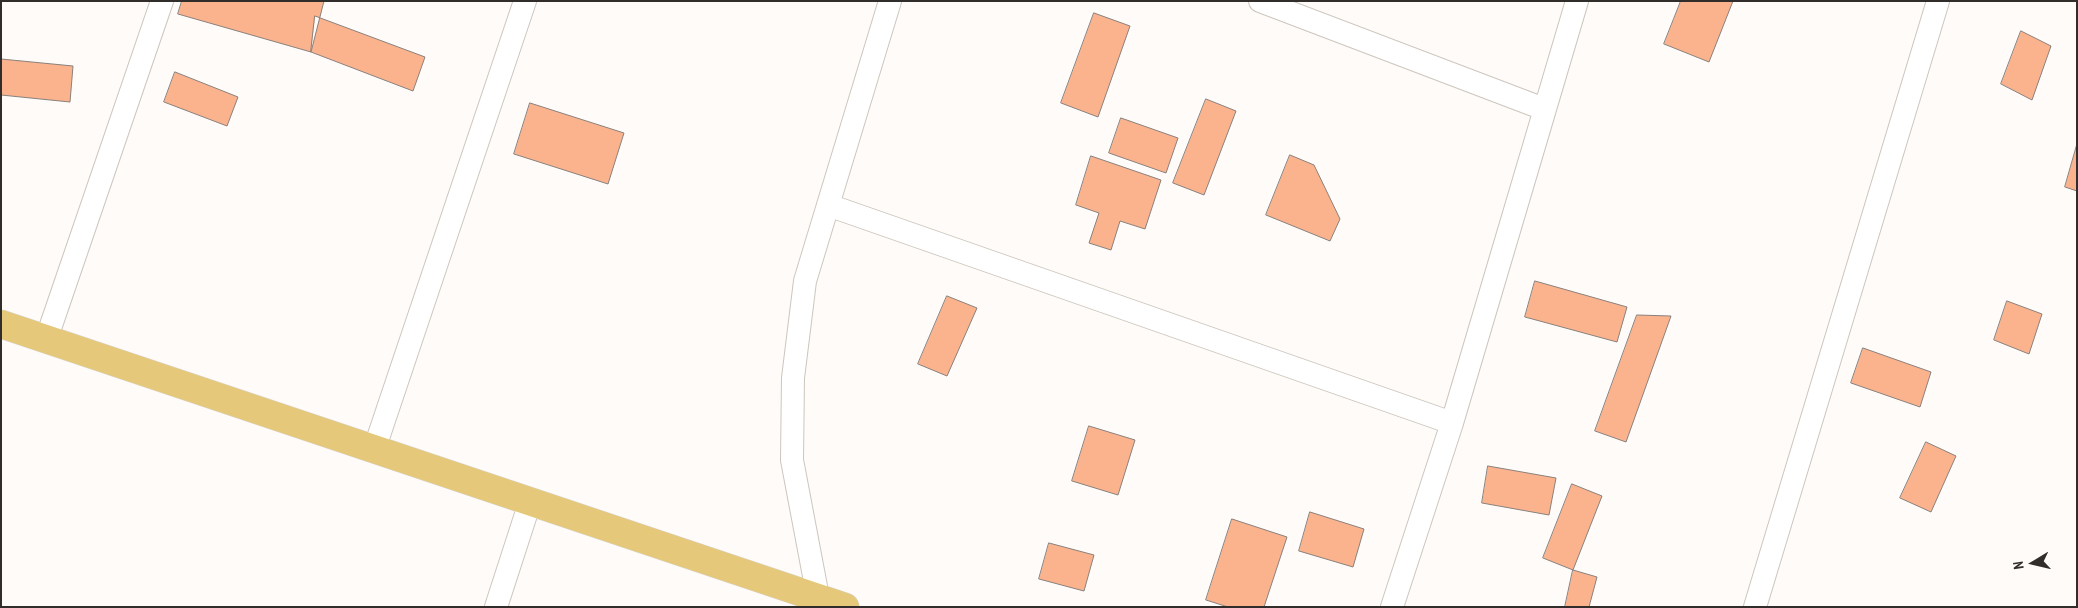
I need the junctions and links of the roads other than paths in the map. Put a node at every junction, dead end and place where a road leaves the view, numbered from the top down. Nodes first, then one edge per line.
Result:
1 (162, 1) edge
2 (525, 1) edge
3 (890, 1) edge
4 (1260, 1) edge
5 (1577, 1) edge
6 (1938, 1) edge
7 (1544, 109) junction
8 (828, 205) junction
9 (1, 324) edge
10 (46, 340) junction
11 (1452, 423) junction
12 (374, 450) junction
13 (530, 502) junction
14 (818, 597) junction
15 (496, 607) edge
16 (845, 607) edge
17 (1392, 607) edge
18 (1755, 607) edge

1 - 10 street
2 - 12 street
3 - 8 street
4 - 7 street
5 - 7 street
6 - 18 street
7 - 11 street
8 - 11 street
8 - 14 street
9 - 10 main road
10 - 12 main road
11 - 17 street
12 - 13 main road
13 - 14 main road
13 - 15 street
14 - 16 main road

